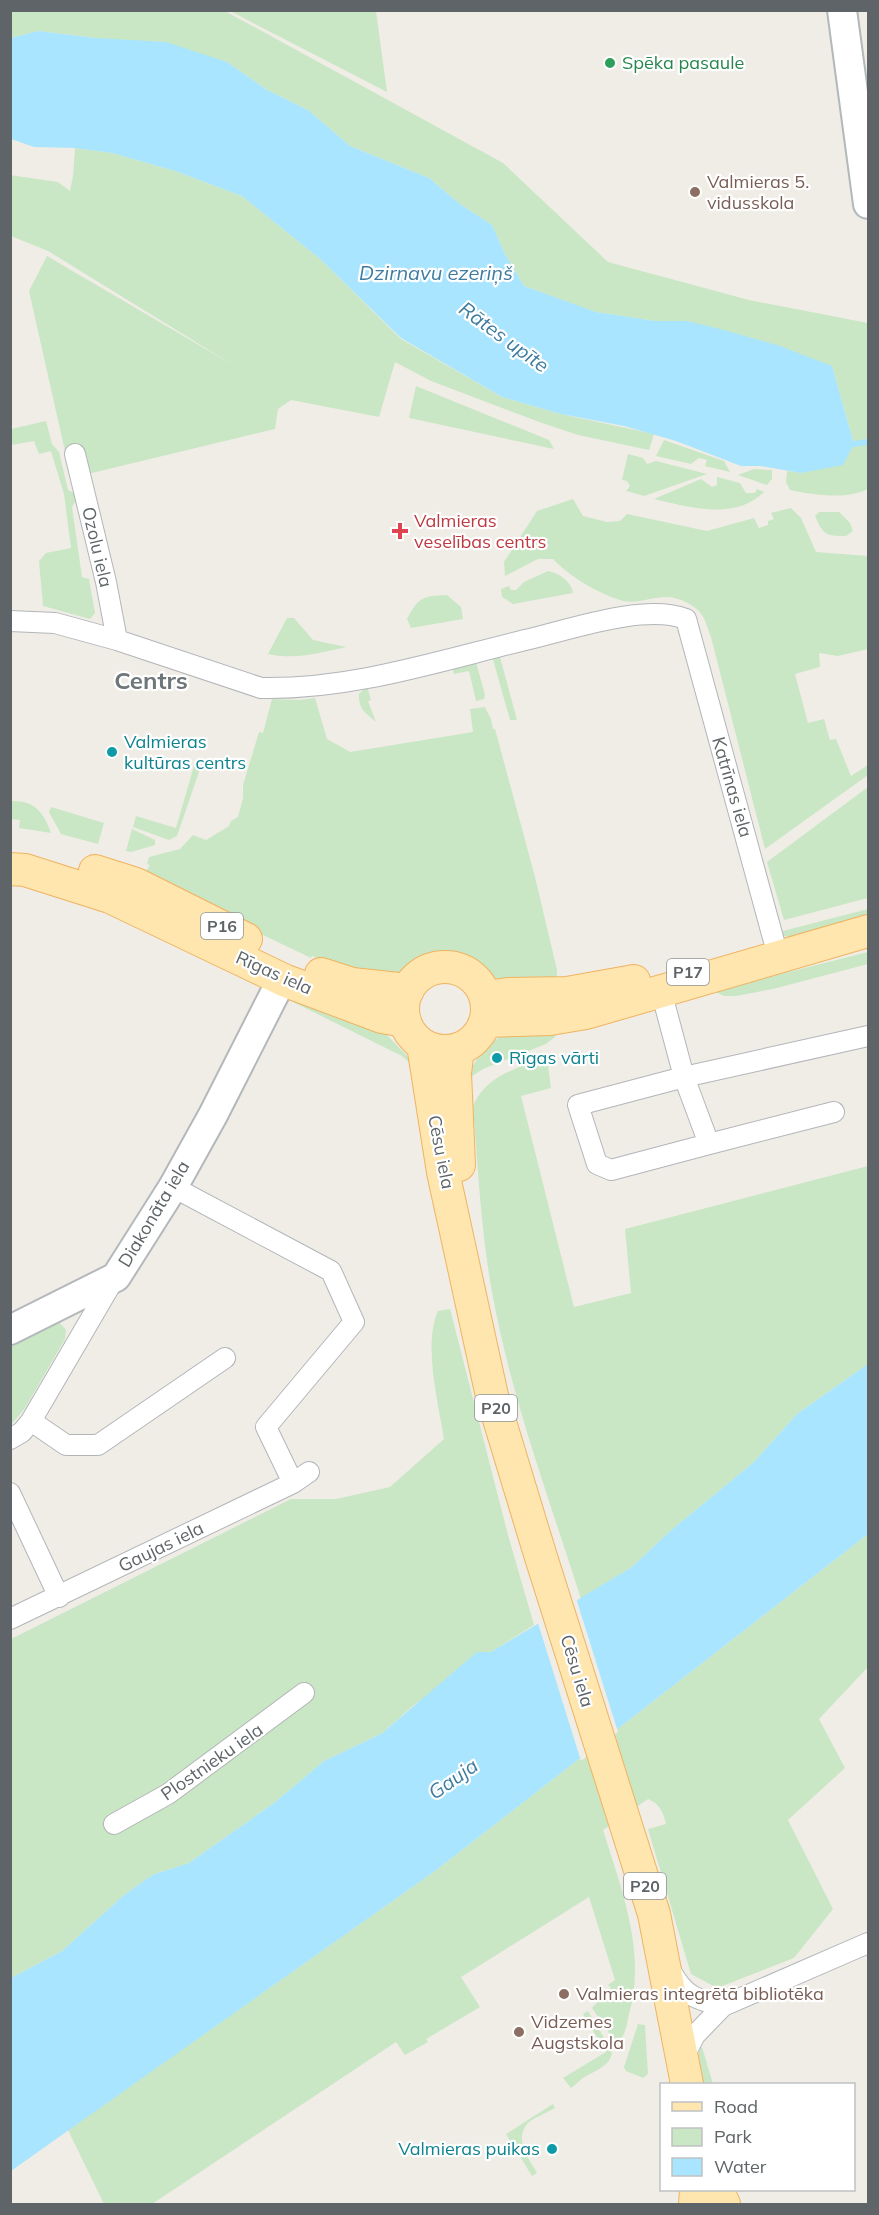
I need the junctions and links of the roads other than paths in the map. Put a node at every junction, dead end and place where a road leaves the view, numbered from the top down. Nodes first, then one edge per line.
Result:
1 (842, 10) edge
2 (868, 204) edge
3 (75, 454) dead end
4 (10, 621) edge
5 (117, 640) junction
6 (10, 854) edge
7 (10, 868) edge
8 (868, 931) edge
9 (778, 956) junction
10 (408, 990) junction
11 (279, 991) junction
12 (661, 991) junction
13 (486, 1009) junction
14 (414, 1033) junction
15 (868, 1036) edge
16 (458, 1049) junction
17 (684, 1077) junction
18 (834, 1112) dead end
19 (709, 1144) junction
20 (173, 1187) junction
21 (463, 1258) junction
22 (116, 1277) junction
23 (10, 1330) edge
24 (225, 1358) dead end
25 (32, 1421) junction
26 (10, 1439) edge
27 (10, 1493) edge
28 (59, 1597) junction
29 (10, 1619) edge
30 (304, 1693) dead end
31 (114, 1824) dead end
32 (868, 1943) edge
33 (663, 1957) junction
34 (723, 2006) junction
35 (685, 2071) edge
36 (717, 2191) edge
37 (724, 2205) edge

1 - 2 street
3 - 5 street, Ozolu iela
4 - 5 street
5 - 9 street, Katrīnas iela
6 - 10 main road, Rīgas iela / P16
7 - 11 main road, Rīgas iela / P16
8 - 9 main road, P17
9 - 12 main road, P17
9 - 13 main road, P17
10 - 13 main road
10 - 14 main road
11 - 14 main road, Rīgas iela / P16
11 - 20 street, Diakonāta iela
12 - 13 main road, P17
12 - 17 street
13 - 16 main road
14 - 16 main road, Rīgas iela / P16
14 - 21 main road, Cēsu iela
15 - 17 street
16 - 21 main road, Cēsu iela / P20
17 - 19 street
17 - 19 street
18 - 19 street
20 - 22 street, Diakonāta iela
20 - 28 street, Gaujas iela
21 - 33 main road, Cēsu iela / P20
22 - 23 street
22 - 25 street, Diakonāta iela
24 - 25 street
25 - 26 street, Diakonāta iela
27 - 28 street
28 - 29 street, Gaujas iela
30 - 31 street, Plostnieku iela
32 - 34 street
33 - 34 street
33 - 35 main road, Cēsu iela / P20
34 - 35 street
36 - 37 main road

